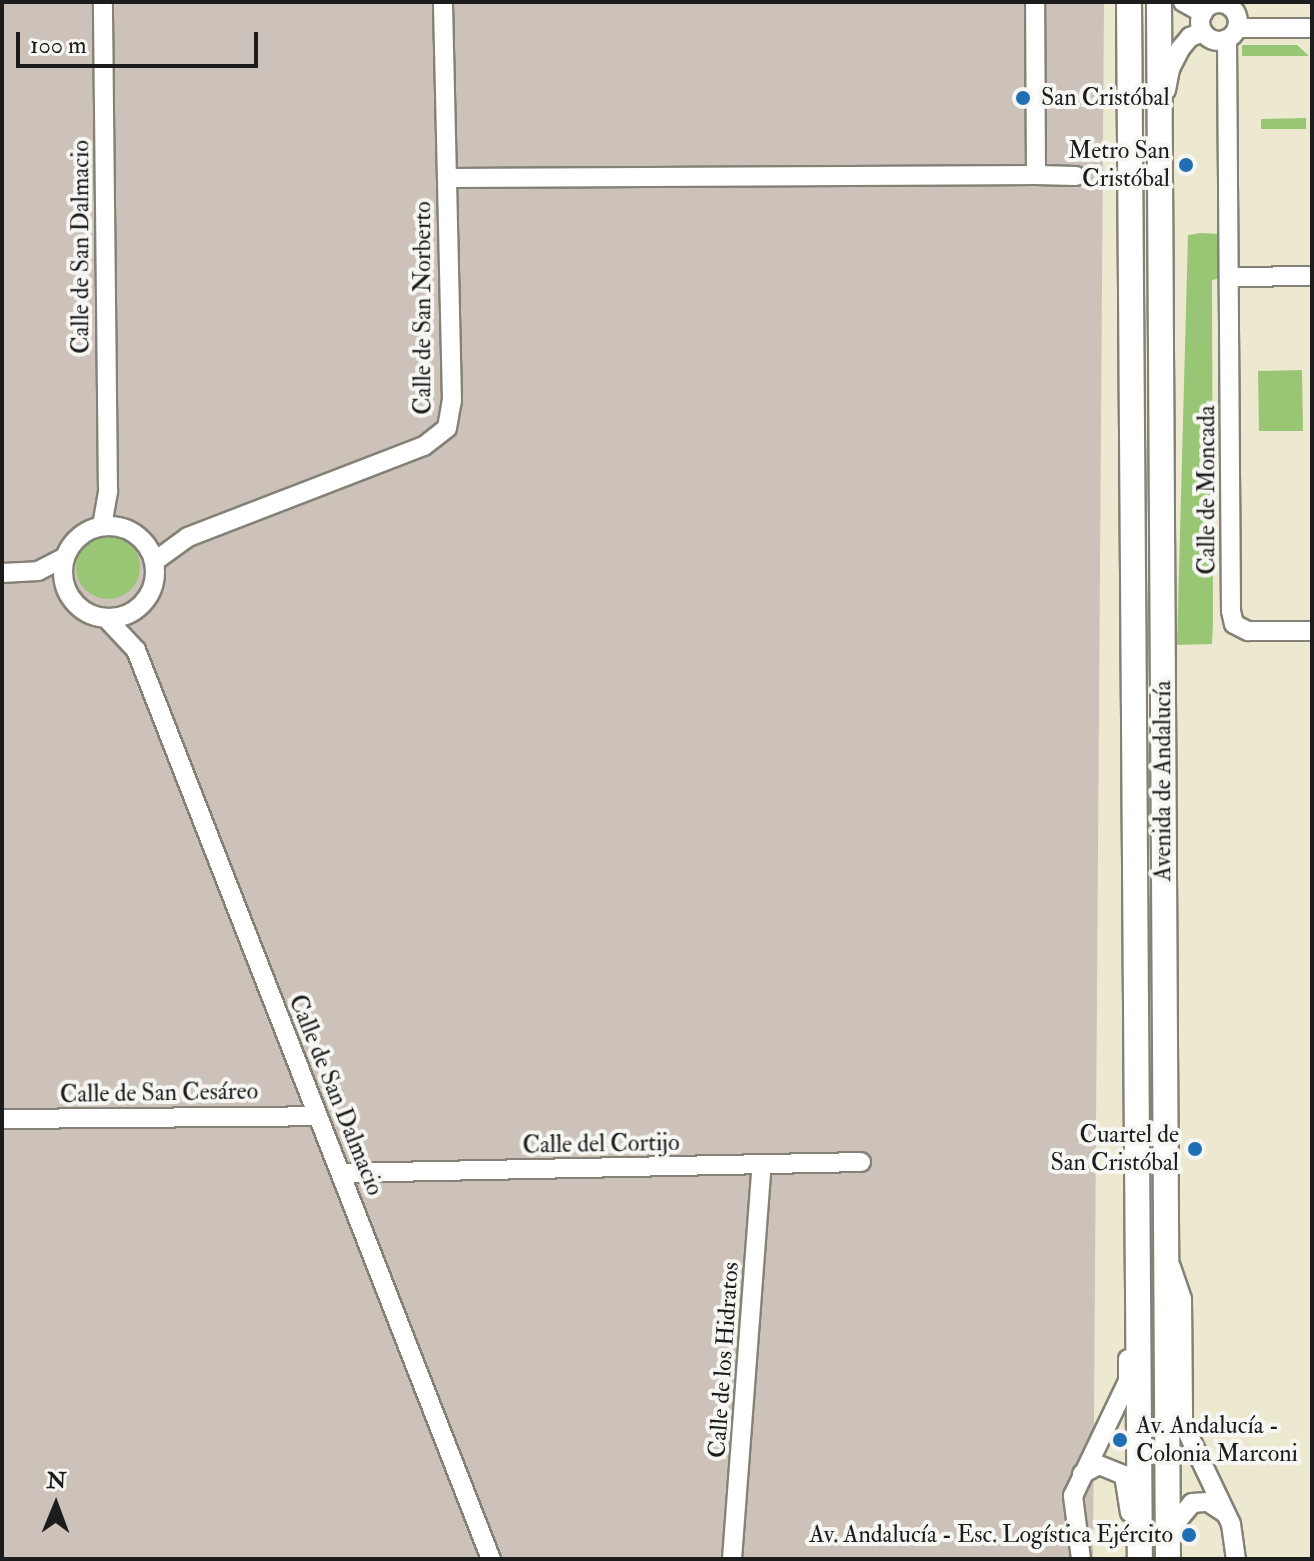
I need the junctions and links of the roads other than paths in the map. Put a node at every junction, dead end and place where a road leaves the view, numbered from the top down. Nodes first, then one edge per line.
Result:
1 (103, 2) edge
2 (443, 2) edge
3 (1035, 2) edge
4 (1129, 2) edge
5 (1159, 2) edge
6 (1183, 2) edge
7 (1217, 10) edge
8 (1312, 28) edge
9 (1232, 34) junction
10 (1161, 121) junction
11 (1036, 175) junction
12 (1076, 176) dead end
13 (447, 178) junction
14 (1312, 276) edge
15 (1232, 277) junction
16 (108, 491) junction
17 (102, 526) junction
18 (126, 528) junction
19 (188, 537) junction
20 (145, 541) junction
21 (64, 558) junction
22 (155, 561) junction
23 (38, 571) junction
24 (2, 573) edge
25 (65, 586) junction
26 (140, 607) junction
27 (106, 618) junction
28 (1312, 631) edge
29 (136, 650) junction
30 (1136, 1085) junction
31 (317, 1116) junction
32 (2, 1119) edge
33 (861, 1162) dead end
34 (762, 1164) junction
35 (342, 1173) junction
36 (1167, 1254) junction
37 (1082, 1474) junction
38 (1225, 1513) junction
39 (1168, 1532) junction
40 (491, 1559) edge
41 (732, 1559) edge
42 (1081, 1559) edge
43 (1130, 1559) edge
44 (1140, 1559) edge
45 (1168, 1559) edge
46 (1236, 1559) edge

1 - 16 street, Calle de San Dalmacio
2 - 13 street, Calle de San Norberto
3 - 11 street
4 - 30 main road, Avenida de Andalucía
5 - 10 main road, Avenida de Andalucía
6 - 7 street
7 - 9 street, Calle de Moncada
7 - 9 street
7 - 10 street
8 - 9 street
9 - 15 street, Calle de Moncada
10 - 36 main road, Avenida de Andalucía
11 - 12 street
11 - 13 street
13 - 19 street, Calle de San Norberto
14 - 15 street
15 - 28 street, Calle de Moncada
16 - 17 street, Calle de San Dalmacio
16 - 18 street, Calle de San Dalmacio
17 - 18 street
17 - 21 street
18 - 20 street
19 - 20 street, Calle de San Norberto
19 - 22 street, Calle de San Norberto
20 - 22 street
21 - 23 street
21 - 25 street
22 - 26 street
23 - 24 street
23 - 25 street
25 - 27 street
26 - 27 street
26 - 29 street, Calle de San Dalmacio
27 - 29 street, Calle de San Dalmacio
29 - 31 street, Calle de San Dalmacio
30 - 37 street, Avenida de Andalucía
30 - 44 main road, Avenida de Andalucía
31 - 32 street, Calle de San Cesáreo
31 - 35 street, Calle de San Dalmacio
33 - 34 street, Calle del Cortijo
34 - 35 street, Calle del Cortijo
34 - 41 street, Calle de los Hidratos
35 - 40 street, Calle de San Dalmacio
36 - 38 street
36 - 39 main road, Avenida de Andalucía
37 - 42 street, Avenida de Andalucía
37 - 43 street
38 - 39 street
38 - 46 street
39 - 45 main road, Avenida de Andalucía

